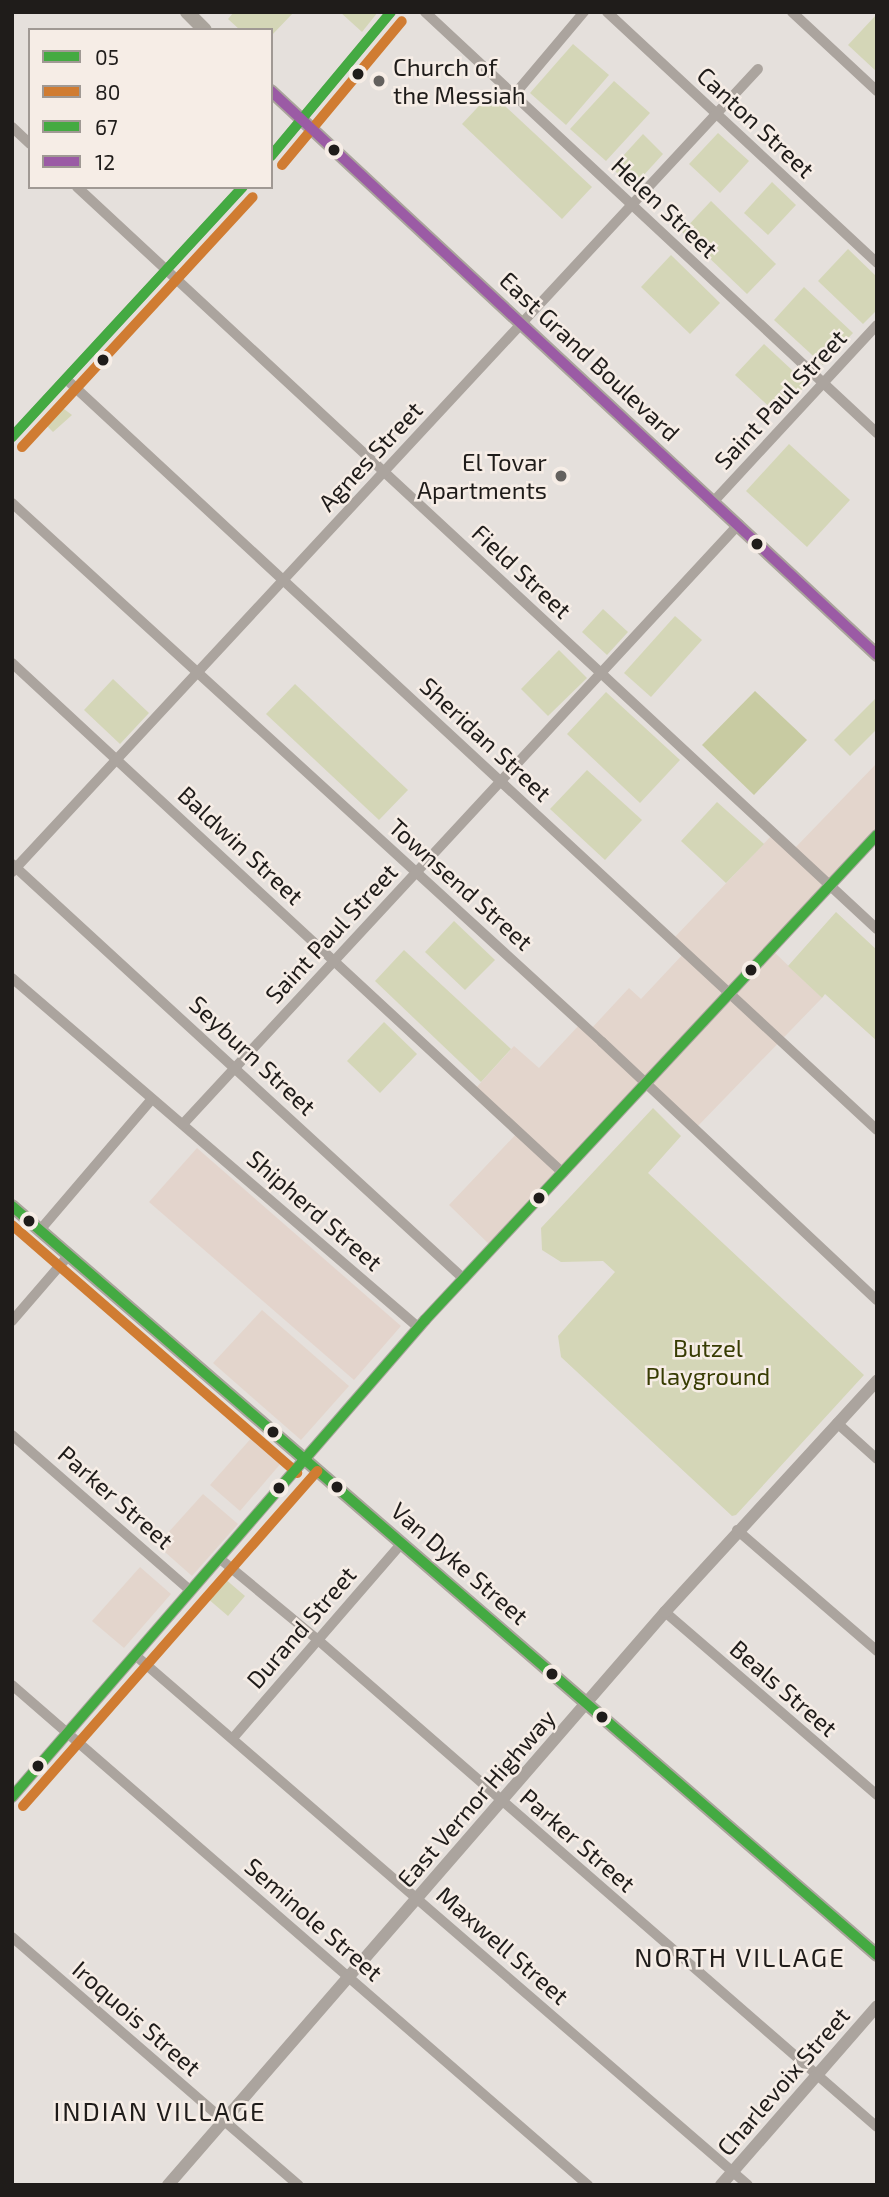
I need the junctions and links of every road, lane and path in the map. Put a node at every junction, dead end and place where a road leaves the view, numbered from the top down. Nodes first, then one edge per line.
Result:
1 (187, 12) edge
2 (391, 12) edge
3 (425, 12) edge
4 (584, 12) edge
5 (607, 12) edge
6 (792, 12) edge
7 (203, 28) edge
8 (758, 69) dead end
9 (877, 91) edge
10 (273, 93) edge
11 (514, 95) junction
12 (716, 114) junction
13 (303, 121) junction
14 (12, 127) edge
15 (28, 142) edge
16 (273, 154) edge
17 (79, 189) edge
18 (241, 189) edge
19 (632, 205) junction
20 (877, 263) edge
21 (167, 271) junction
22 (521, 324) junction
23 (877, 325) edge
24 (66, 379) junction
25 (823, 383) junction
26 (877, 433) edge
27 (12, 438) edge
28 (384, 471) junction
29 (714, 501) junction
30 (12, 503) edge
31 (739, 524) junction
32 (283, 580) junction
33 (877, 655) edge
34 (12, 663) edge
35 (197, 672) junction
36 (601, 673) junction
37 (116, 759) junction
38 (501, 781) junction
39 (877, 835) edge
40 (13, 868) edge
41 (416, 872) junction
42 (830, 885) junction
43 (877, 929) edge
44 (335, 960) junction
45 (12, 978) edge
46 (729, 994) junction
47 (236, 1067) junction
48 (645, 1084) junction
49 (152, 1099) junction
50 (183, 1125) junction
51 (877, 1129) edge
52 (563, 1172) junction
53 (12, 1206) edge
54 (40, 1230) junction
55 (69, 1255) junction
56 (464, 1279) junction
57 (877, 1300) edge
58 (12, 1321) edge
59 (418, 1328) junction
60 (877, 1381) edge
61 (837, 1423) junction
62 (12, 1435) edge
63 (877, 1460) edge
64 (306, 1462) junction
65 (737, 1530) junction
66 (402, 1543) junction
67 (219, 1558) junction
68 (191, 1591) junction
69 (665, 1612) junction
70 (318, 1640) junction
71 (877, 1651) edge
72 (135, 1655) junction
73 (12, 1685) edge
74 (586, 1702) junction
75 (68, 1733) junction
76 (233, 1738) junction
77 (877, 1796) edge
78 (12, 1797) edge
79 (501, 1801) junction
80 (416, 1898) junction
81 (12, 1937) edge
82 (877, 1955) edge
83 (349, 1976) junction
84 (877, 2006) edge
85 (816, 2076) junction
86 (224, 2120) junction
87 (877, 2127) edge
88 (733, 2171) junction
89 (168, 2185) edge
90 (298, 2185) edge
91 (588, 2185) edge
92 (721, 2185) edge
93 (748, 2185) edge

1 - 7 main road
2 - 13 street
3 - 11 street, Helen Street
4 - 11 street
5 - 12 street, Canton Street
6 - 9 street
8 - 12 street, Agnes Street
10 - 13 main road, East Grand Boulevard
11 - 19 street, Helen Street
12 - 19 street, Agnes Street
12 - 20 street, Canton Street
13 - 16 street
13 - 22 main road, East Grand Boulevard
14 - 15 street
17 - 21 street, Field Street
18 - 21 street
19 - 22 street, Agnes Street
19 - 25 street, Helen Street
21 - 24 street
21 - 28 street, Field Street
22 - 28 street, Agnes Street
22 - 29 main road, East Grand Boulevard
23 - 25 street, Saint Paul Street
24 - 27 street
24 - 32 street, Sheridan Street
25 - 26 street, Helen Street
25 - 29 street, Saint Paul Street
28 - 32 street, Agnes Street
28 - 36 street, Field Street
29 - 31 main road, East Grand Boulevard
30 - 35 street, Townsend Street
31 - 33 main road, East Grand Boulevard
31 - 36 street, Saint Paul Street
32 - 35 street, Agnes Street
32 - 38 street, Sheridan Street
34 - 37 street, Baldwin Street
35 - 37 street, Agnes Street
35 - 41 street, Townsend Street
36 - 38 street, Saint Paul Street
36 - 42 street, Field Street
37 - 40 street, Agnes Street
37 - 44 street, Baldwin Street
38 - 41 street, Saint Paul Street
38 - 46 street, Sheridan Street
39 - 42 street
40 - 47 street, Seyburn Street
41 - 44 street, Saint Paul Street
41 - 48 street, Townsend Street
42 - 43 street, Field Street
42 - 46 street
44 - 47 street, Saint Paul Street
44 - 52 street, Baldwin Street
45 - 49 street
46 - 48 street
46 - 51 street, Sheridan Street
47 - 50 street, Saint Paul Street
47 - 56 street, Seyburn Street
48 - 52 street
48 - 57 street, Townsend Street
49 - 50 street, Shipherd Street
49 - 54 street
50 - 59 street, Shipherd Street
52 - 56 street
53 - 54 main road, Van Dyke Street
54 - 55 main road, Van Dyke Street
55 - 58 street
55 - 64 main road, Van Dyke Street
56 - 59 street
59 - 64 street
60 - 61 street, East Vernor Highway
61 - 63 street
61 - 65 street, East Vernor Highway
62 - 68 street, Parker Street
64 - 66 main road, Van Dyke Street
64 - 67 street
65 - 69 street, East Vernor Highway
65 - 71 street
66 - 70 street, Durand Street
66 - 74 main road, Van Dyke Street
67 - 68 street
67 - 70 street, Parker Street
68 - 72 street
69 - 74 street, East Vernor Highway
69 - 77 street, Beals Street
70 - 76 street, Durand Street
70 - 79 street, Parker Street
72 - 75 street
72 - 76 street, Maxwell Street
73 - 75 street, Seminole Street
74 - 79 street, East Vernor Highway
74 - 82 main road, Van Dyke Street
75 - 78 street
75 - 83 street, Seminole Street
76 - 80 street, Maxwell Street
79 - 80 street, East Vernor Highway
79 - 85 street, Parker Street
80 - 83 street, East Vernor Highway
80 - 88 street, Maxwell Street
81 - 86 street, Iroquois Street
83 - 86 street, East Vernor Highway
83 - 91 street, Seminole Street
84 - 85 street, Charlevoix Street
85 - 87 street, Parker Street
85 - 88 street, Charlevoix Street
86 - 89 street, East Vernor Highway
86 - 90 street, Iroquois Street
88 - 92 street, Charlevoix Street
88 - 93 street, Maxwell Street

